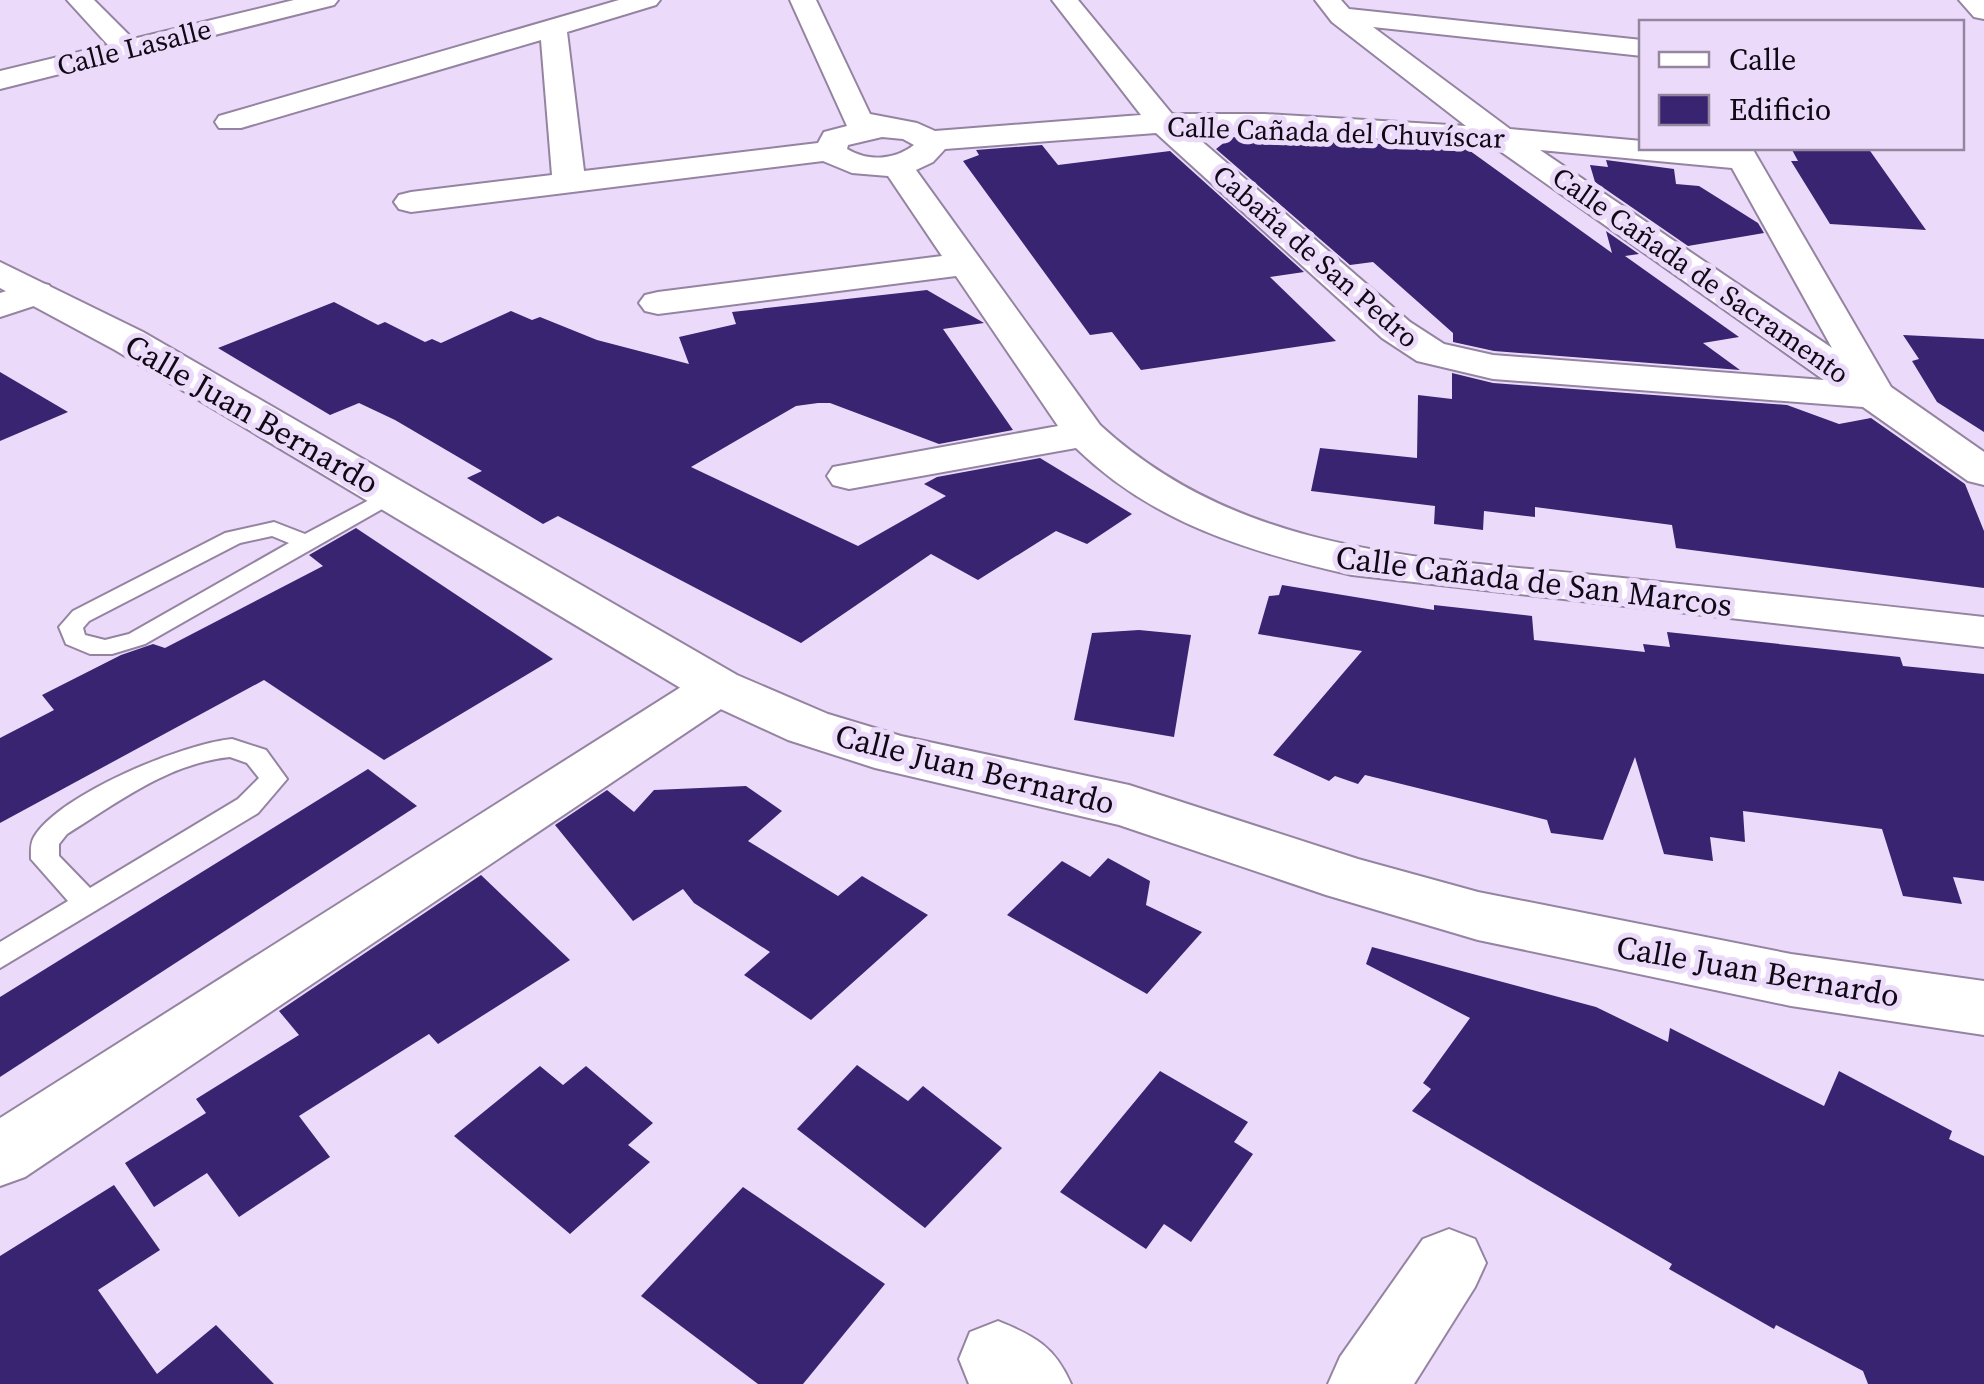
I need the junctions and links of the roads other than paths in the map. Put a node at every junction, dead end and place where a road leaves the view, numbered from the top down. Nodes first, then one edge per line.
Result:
1 (80, 0) edge
2 (326, 0) edge
3 (647, 0) edge
4 (803, 0) edge
5 (1064, 0) edge
6 (1972, 0) edge
7 (1334, 8) edge
8 (1984, 11) edge
9 (553, 27) junction
10 (127, 48) junction
11 (1639, 48) edge
12 (0, 80) edge
13 (230, 122) dead end
14 (1164, 124) junction
15 (1502, 138) junction
16 (899, 144) junction
17 (1639, 147) edge
18 (830, 150) junction
19 (1692, 150) edge
20 (1740, 153) edge
21 (569, 180) junction
22 (411, 202) dead end
23 (965, 264) junction
24 (12, 291) edge
25 (658, 303) dead end
26 (1878, 396) junction
27 (1085, 434) junction
28 (1984, 472) edge
29 (848, 476) dead end
30 (390, 495) junction
31 (306, 542) junction
32 (1984, 632) edge
33 (718, 687) junction
34 (88, 904) junction
35 (0, 956) edge
36 (1984, 1008) edge
37 (0, 1155) edge
38 (1448, 1263) dead end
39 (1368, 1384) edge

1 - 10 street
2 - 10 street, Calle Lasalle
3 - 9 street
4 - 16 street, Calle Cañada de San Marcos
5 - 14 street, Cabaña de San Pedro
6 - 8 street
7 - 11 street
7 - 15 street, Calle Cañada de Sacramento
9 - 13 street
9 - 21 street
10 - 12 street, Calle Lasalle
14 - 15 street, Calle Cañada del Chuvíscar
14 - 16 street, Calle Cañada del Chuvíscar
14 - 26 street, Cabaña de San Pedro
15 - 17 street, Calle Cañada del Chuvíscar
15 - 26 street, Calle Cañada de Sacramento
16 - 18 street
16 - 18 street
16 - 23 street, Calle Cañada de San Marcos
18 - 21 street
19 - 20 street, Calle Cañada del Chuvíscar
20 - 26 street
21 - 22 street
23 - 25 street
23 - 27 street, Calle Cañada de San Marcos
24 - 30 street, Calle Juan Bernardo
26 - 28 street, Calle Cañada de Sacramento
27 - 29 street
27 - 32 street, Calle Cañada de San Marcos
30 - 31 lane
30 - 33 street, Calle Juan Bernardo
31 - 31 lane
33 - 36 street, Calle Juan Bernardo
33 - 37 street
34 - 34 lane
34 - 35 lane
38 - 39 street

